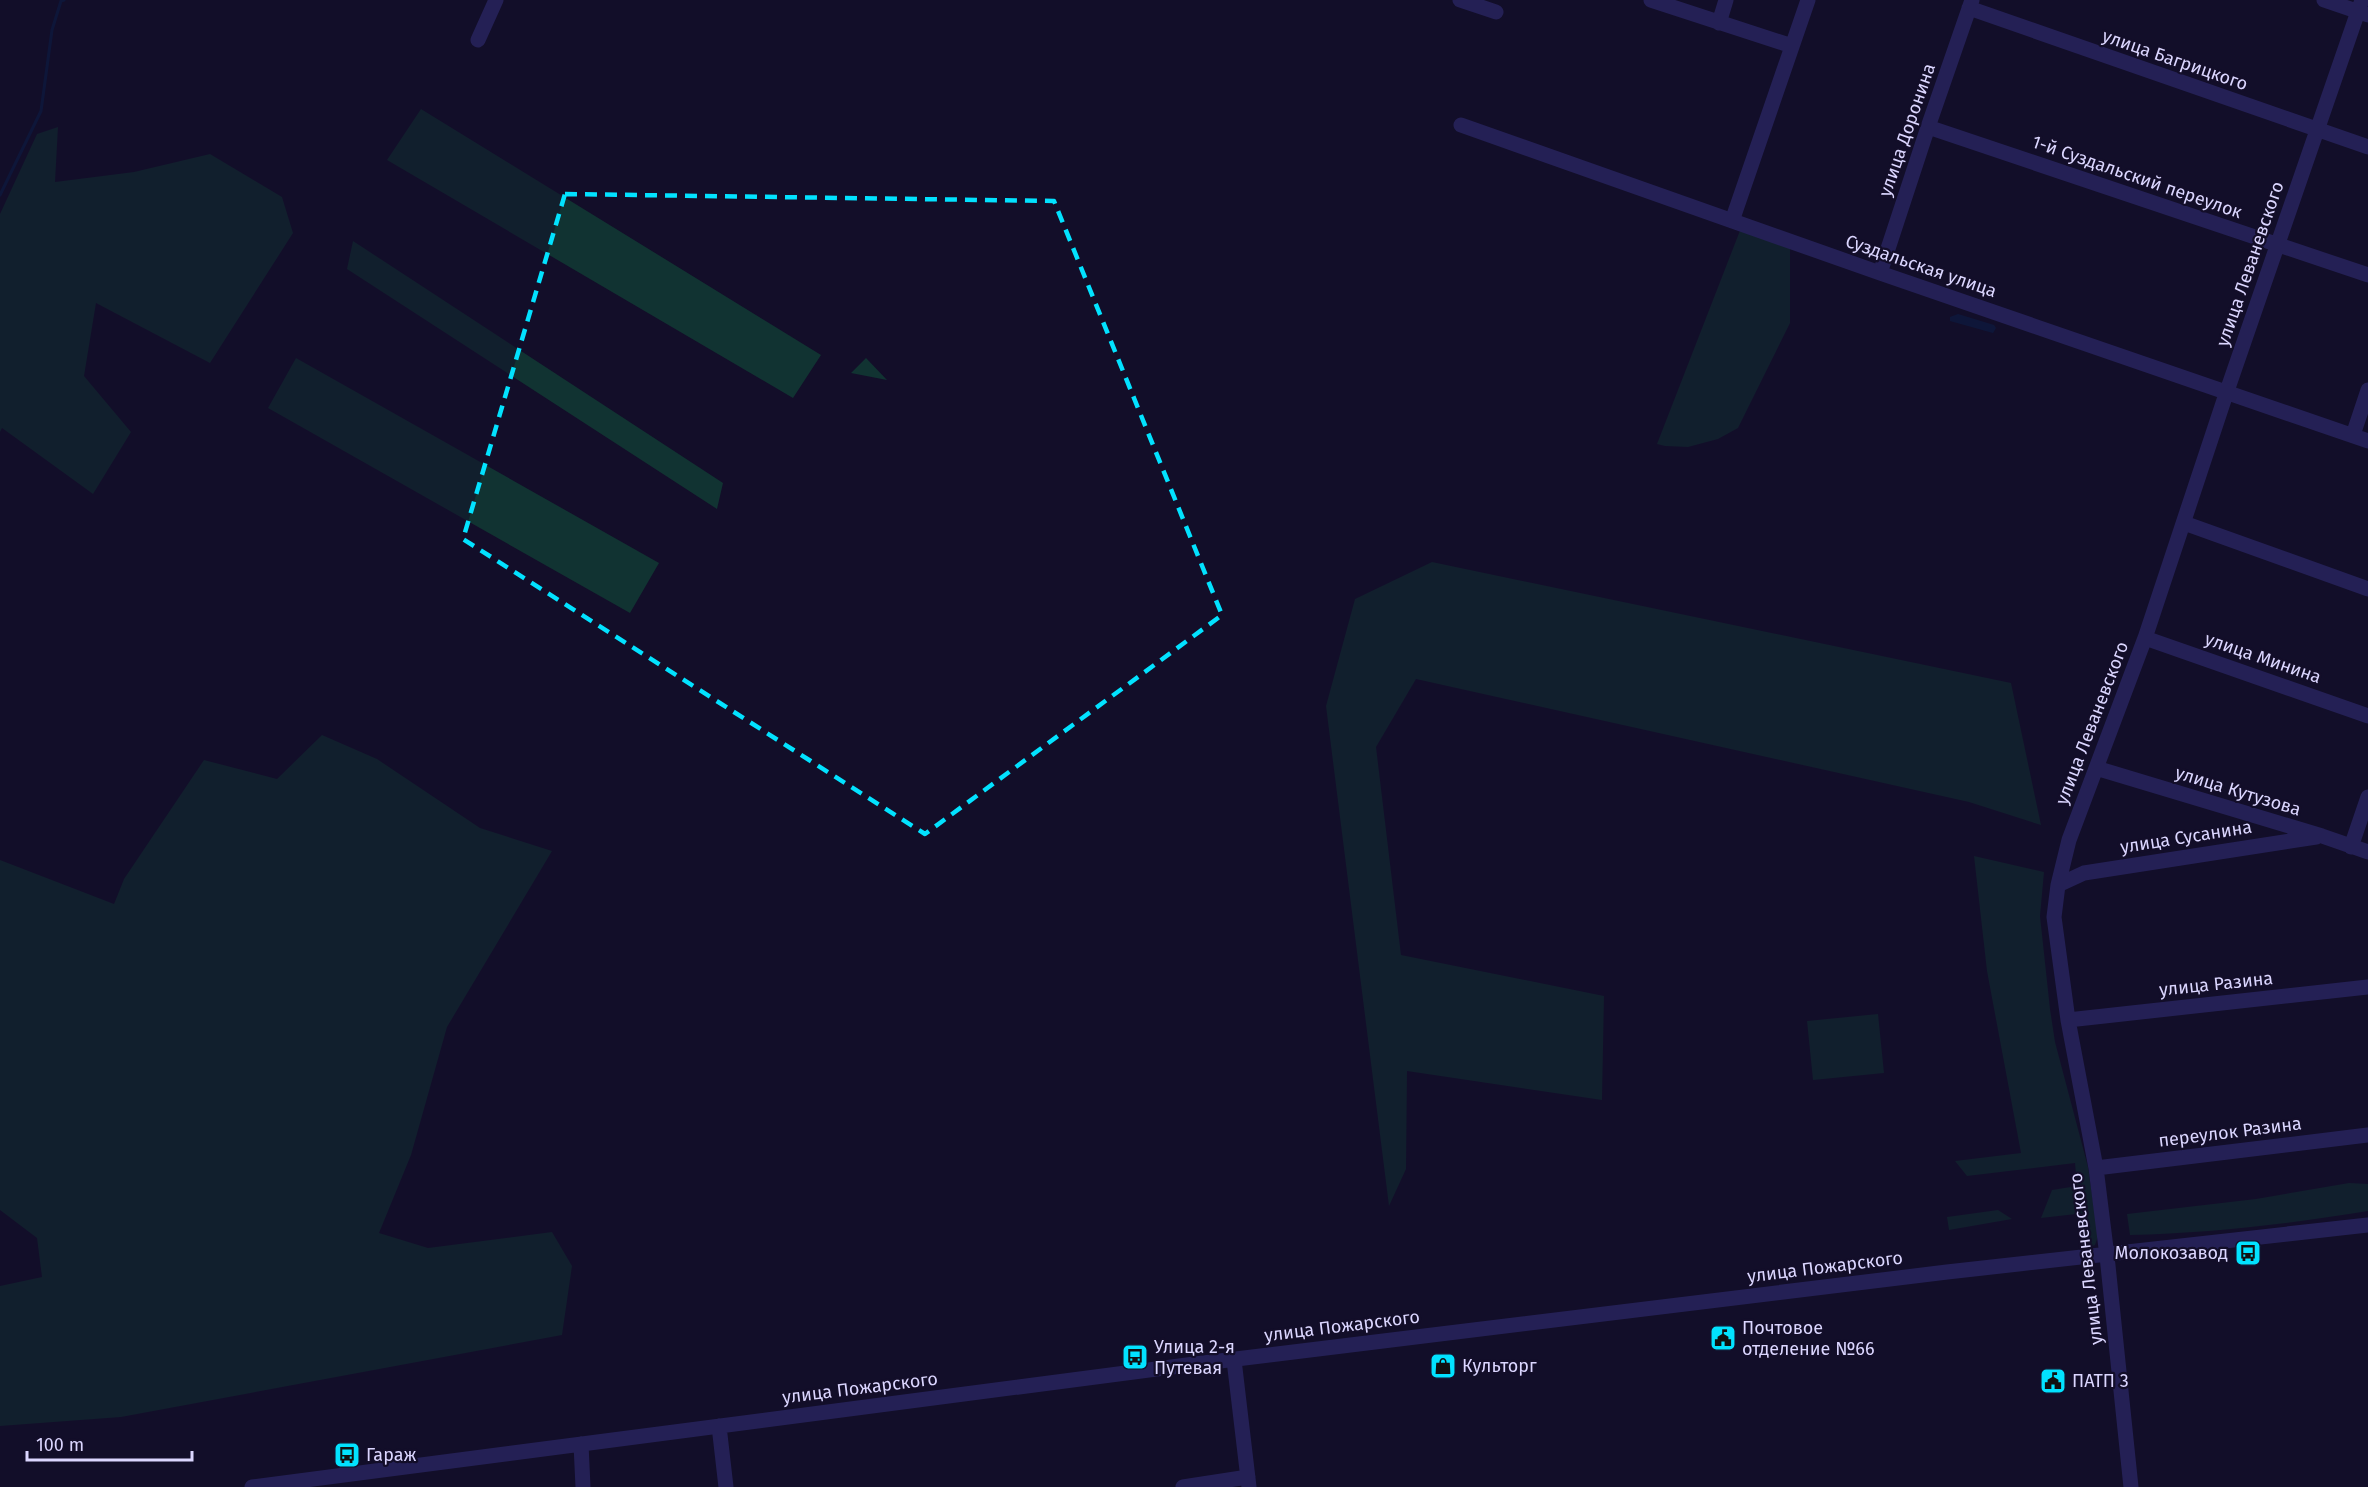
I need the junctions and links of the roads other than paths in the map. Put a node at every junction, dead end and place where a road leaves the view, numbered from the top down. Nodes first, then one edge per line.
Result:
1 (496, 0) edge
2 (1460, 0) edge
3 (1652, 0) edge
4 (1726, 0) edge
5 (1808, 0) edge
6 (2325, 0) edge
7 (1971, 4) edge
8 (2363, 9) edge
9 (1496, 12) dead end
10 (1719, 23) junction
11 (477, 40) dead end
12 (1792, 46) junction
13 (1461, 125) dead end
14 (1928, 127) junction
15 (2317, 131) junction
16 (2368, 147) edge
17 (1732, 220) junction
18 (2278, 246) junction
19 (1880, 273) junction
20 (2368, 275) edge
21 (2368, 390) edge
22 (2227, 391) junction
23 (2353, 435) junction
24 (2368, 441) edge
25 (2184, 523) junction
26 (2368, 589) edge
27 (2145, 638) junction
28 (2368, 716) edge
29 (2096, 768) junction
30 (2368, 797) edge
31 (2322, 836) junction
32 (2351, 847) junction
33 (2368, 852) edge
34 (2058, 885) junction
35 (2368, 987) edge
36 (2068, 1020) junction
37 (2368, 1135) edge
38 (2096, 1168) junction
39 (2368, 1225) edge
40 (2107, 1256) junction
41 (1234, 1360) junction
42 (719, 1426) junction
43 (581, 1444) junction
44 (1248, 1482) edge
45 (252, 1487) edge
46 (583, 1487) edge
47 (726, 1487) edge
48 (1183, 1487) edge
49 (2131, 1487) edge

1 - 11 street
2 - 9 street
3 - 10 street
4 - 10 street
5 - 12 street
6 - 8 street
7 - 14 street, улица Доронина
7 - 15 street, улица Багрицкого
8 - 15 street, улица Леваневского
10 - 12 street
12 - 17 street
13 - 17 street, Суздальская улица
14 - 18 street, 1-й Суздальский переулок
14 - 19 street, улица Доронина
15 - 16 street, улица Багрицкого
15 - 18 street, улица Леваневского
17 - 19 street, Суздальская улица
18 - 20 street, 1-й Суздальский переулок
18 - 22 street, улица Леваневского
19 - 22 street, Суздальская улица
21 - 23 street
22 - 23 street, Суздальская улица
22 - 25 street, улица Леваневского
23 - 24 street, Суздальская улица
25 - 26 street
25 - 27 street, улица Леваневского
27 - 28 street, улица Минина
27 - 29 street, улица Леваневского
29 - 31 street, улица Кутузова
29 - 34 street, улица Леваневского
30 - 32 street
31 - 32 street, улица Кутузова
31 - 34 street, улица Сусанина
32 - 33 street, улица Кутузова
34 - 36 street, улица Леваневского
35 - 36 street, улица Разина
36 - 38 street, улица Леваневского
37 - 38 street, переулок Разина
38 - 40 street, улица Леваневского
39 - 40 street, улица Пожарского
40 - 41 street, улица Пожарского
40 - 49 street, улица Леваневского
41 - 42 street, улица Пожарского
41 - 44 street
42 - 43 street, улица Пожарского
42 - 47 street
43 - 45 street, улица Пожарского
43 - 46 street
44 - 48 street

